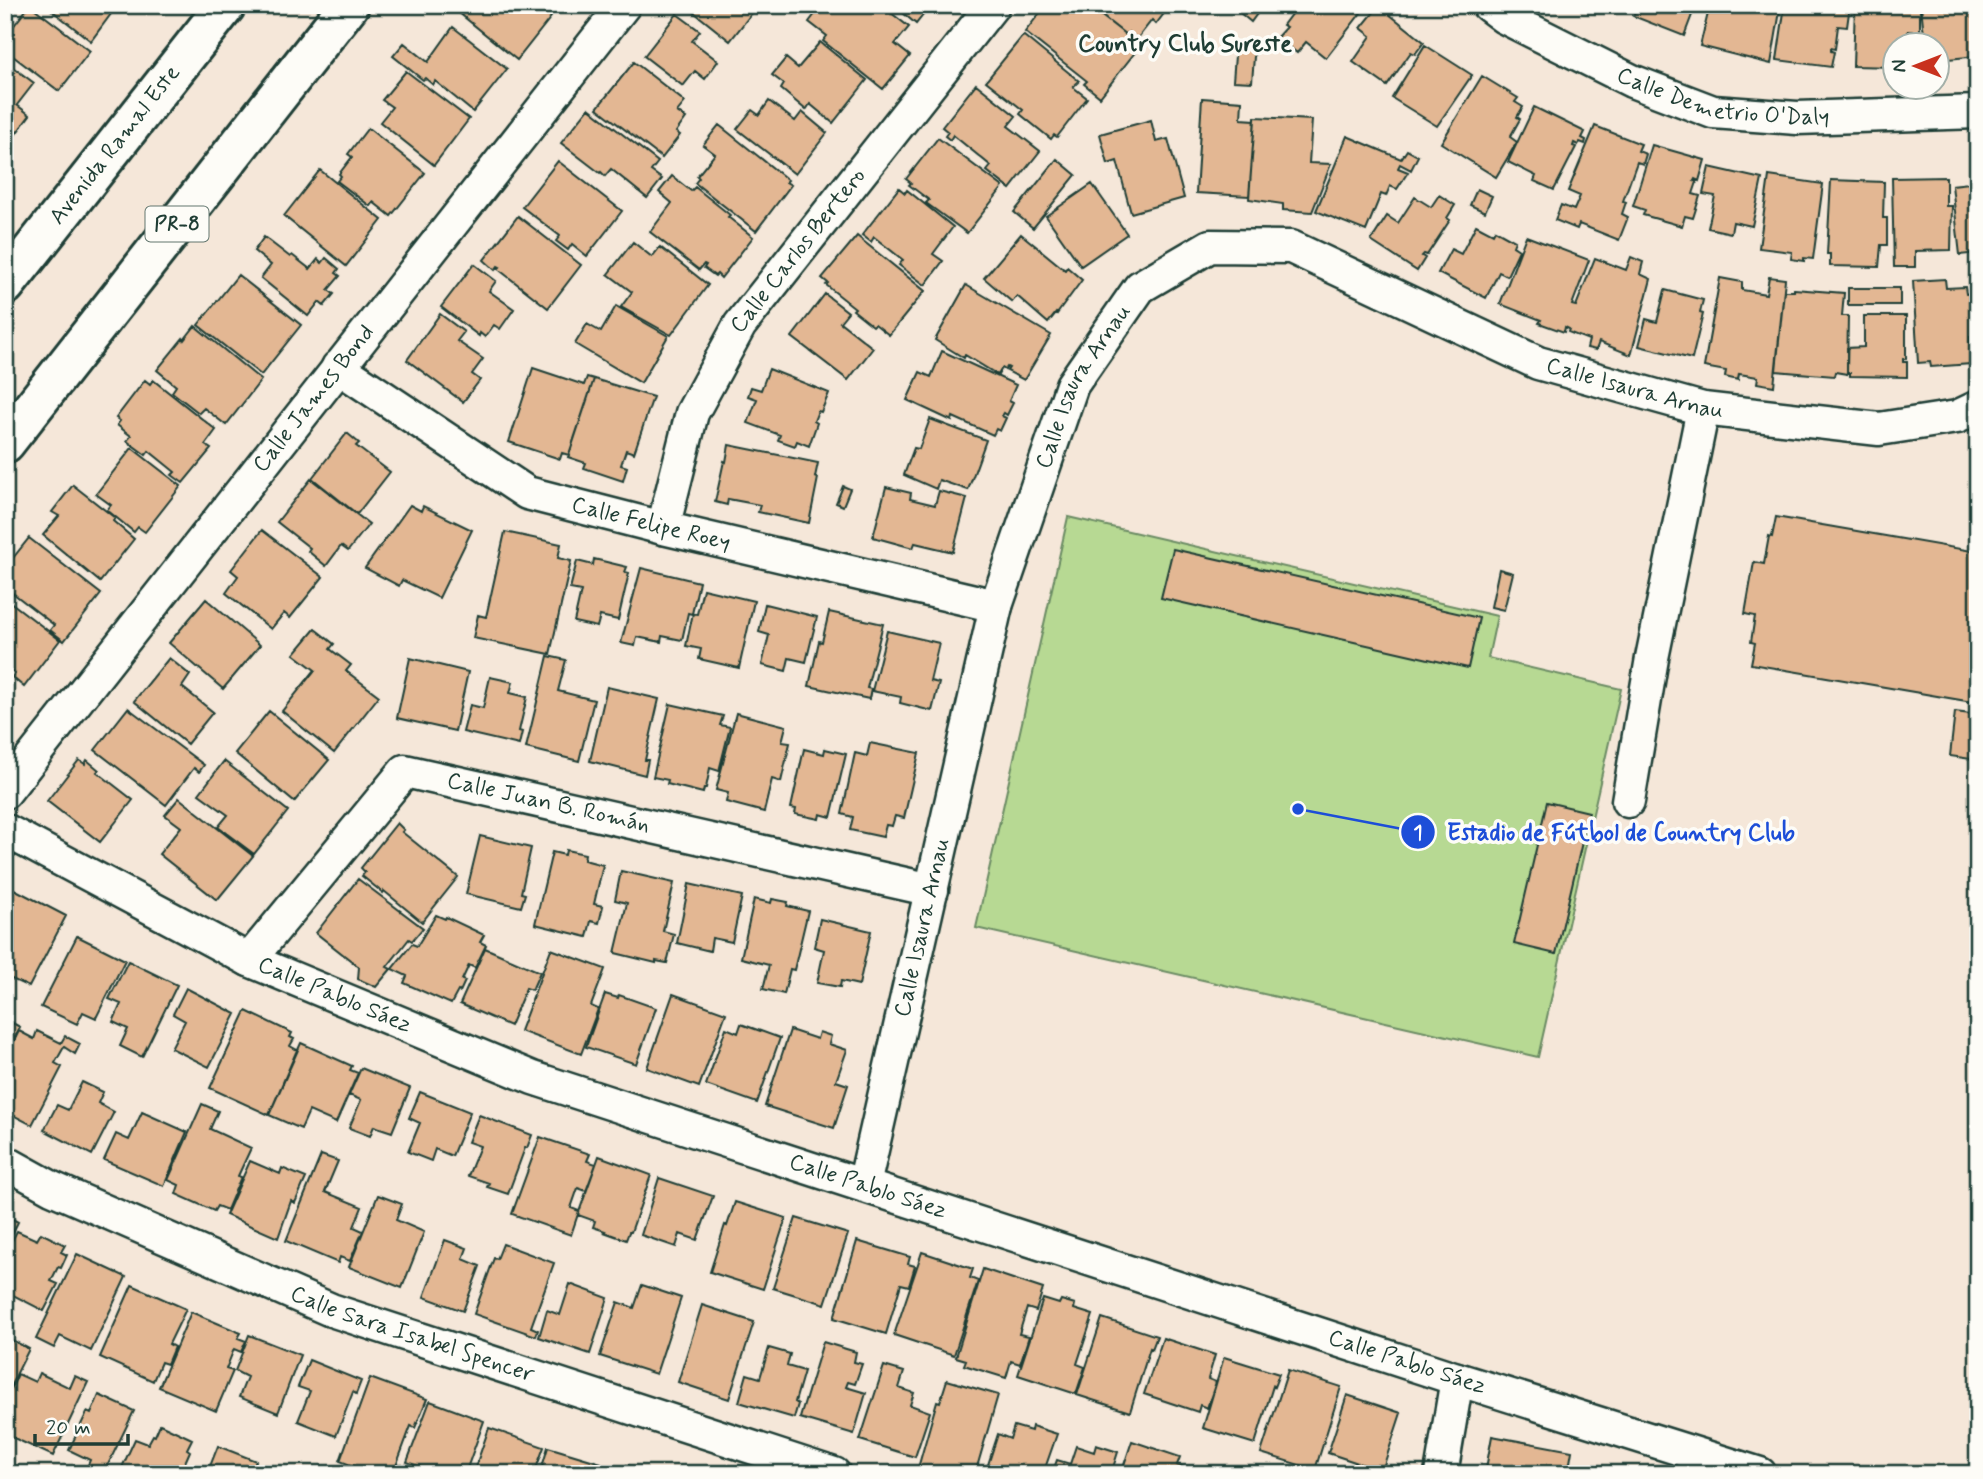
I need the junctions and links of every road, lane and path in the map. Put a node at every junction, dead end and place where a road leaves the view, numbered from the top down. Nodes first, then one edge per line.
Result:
1 (226, 5) edge
2 (349, 5) edge
3 (624, 5) edge
4 (993, 5) edge
5 (1488, 5) edge
6 (1978, 112) edge
7 (5, 285) edge
8 (338, 367) junction
9 (1978, 407) edge
10 (1703, 409) junction
11 (5, 443) edge
12 (663, 528) junction
13 (996, 606) junction
14 (5, 792) edge
15 (1628, 801) dead end
16 (5, 830) edge
17 (932, 890) junction
18 (249, 960) junction
19 (5, 1162) edge
20 (864, 1185) junction
21 (1457, 1379) junction
22 (834, 1474) edge
23 (1441, 1474) edge
24 (1760, 1474) edge

1 - 7 main road, Avenida Ramal Este
2 - 11 main road, PR-8
3 - 8 street, Calle James Bond
4 - 12 street, Calle Carlos Bertero
5 - 6 street, Calle Demetrio O'Daly
8 - 12 street, Calle Felipe Roey
8 - 14 street, Calle James Bond
9 - 10 street, Calle Isaura Arnau
10 - 13 street, Calle Isaura Arnau
10 - 15 street
12 - 13 street, Calle Felipe Roey
13 - 17 street, Calle Isaura Arnau
16 - 18 street, Calle Pablo Sáez
17 - 18 street, Calle Juan B. Román
17 - 20 street, Calle Isaura Arnau
18 - 20 street, Calle Pablo Sáez
19 - 22 street, Calle Sara Isabel Spencer
20 - 21 street, Calle Pablo Sáez
21 - 23 street
21 - 24 street, Calle Pablo Sáez

